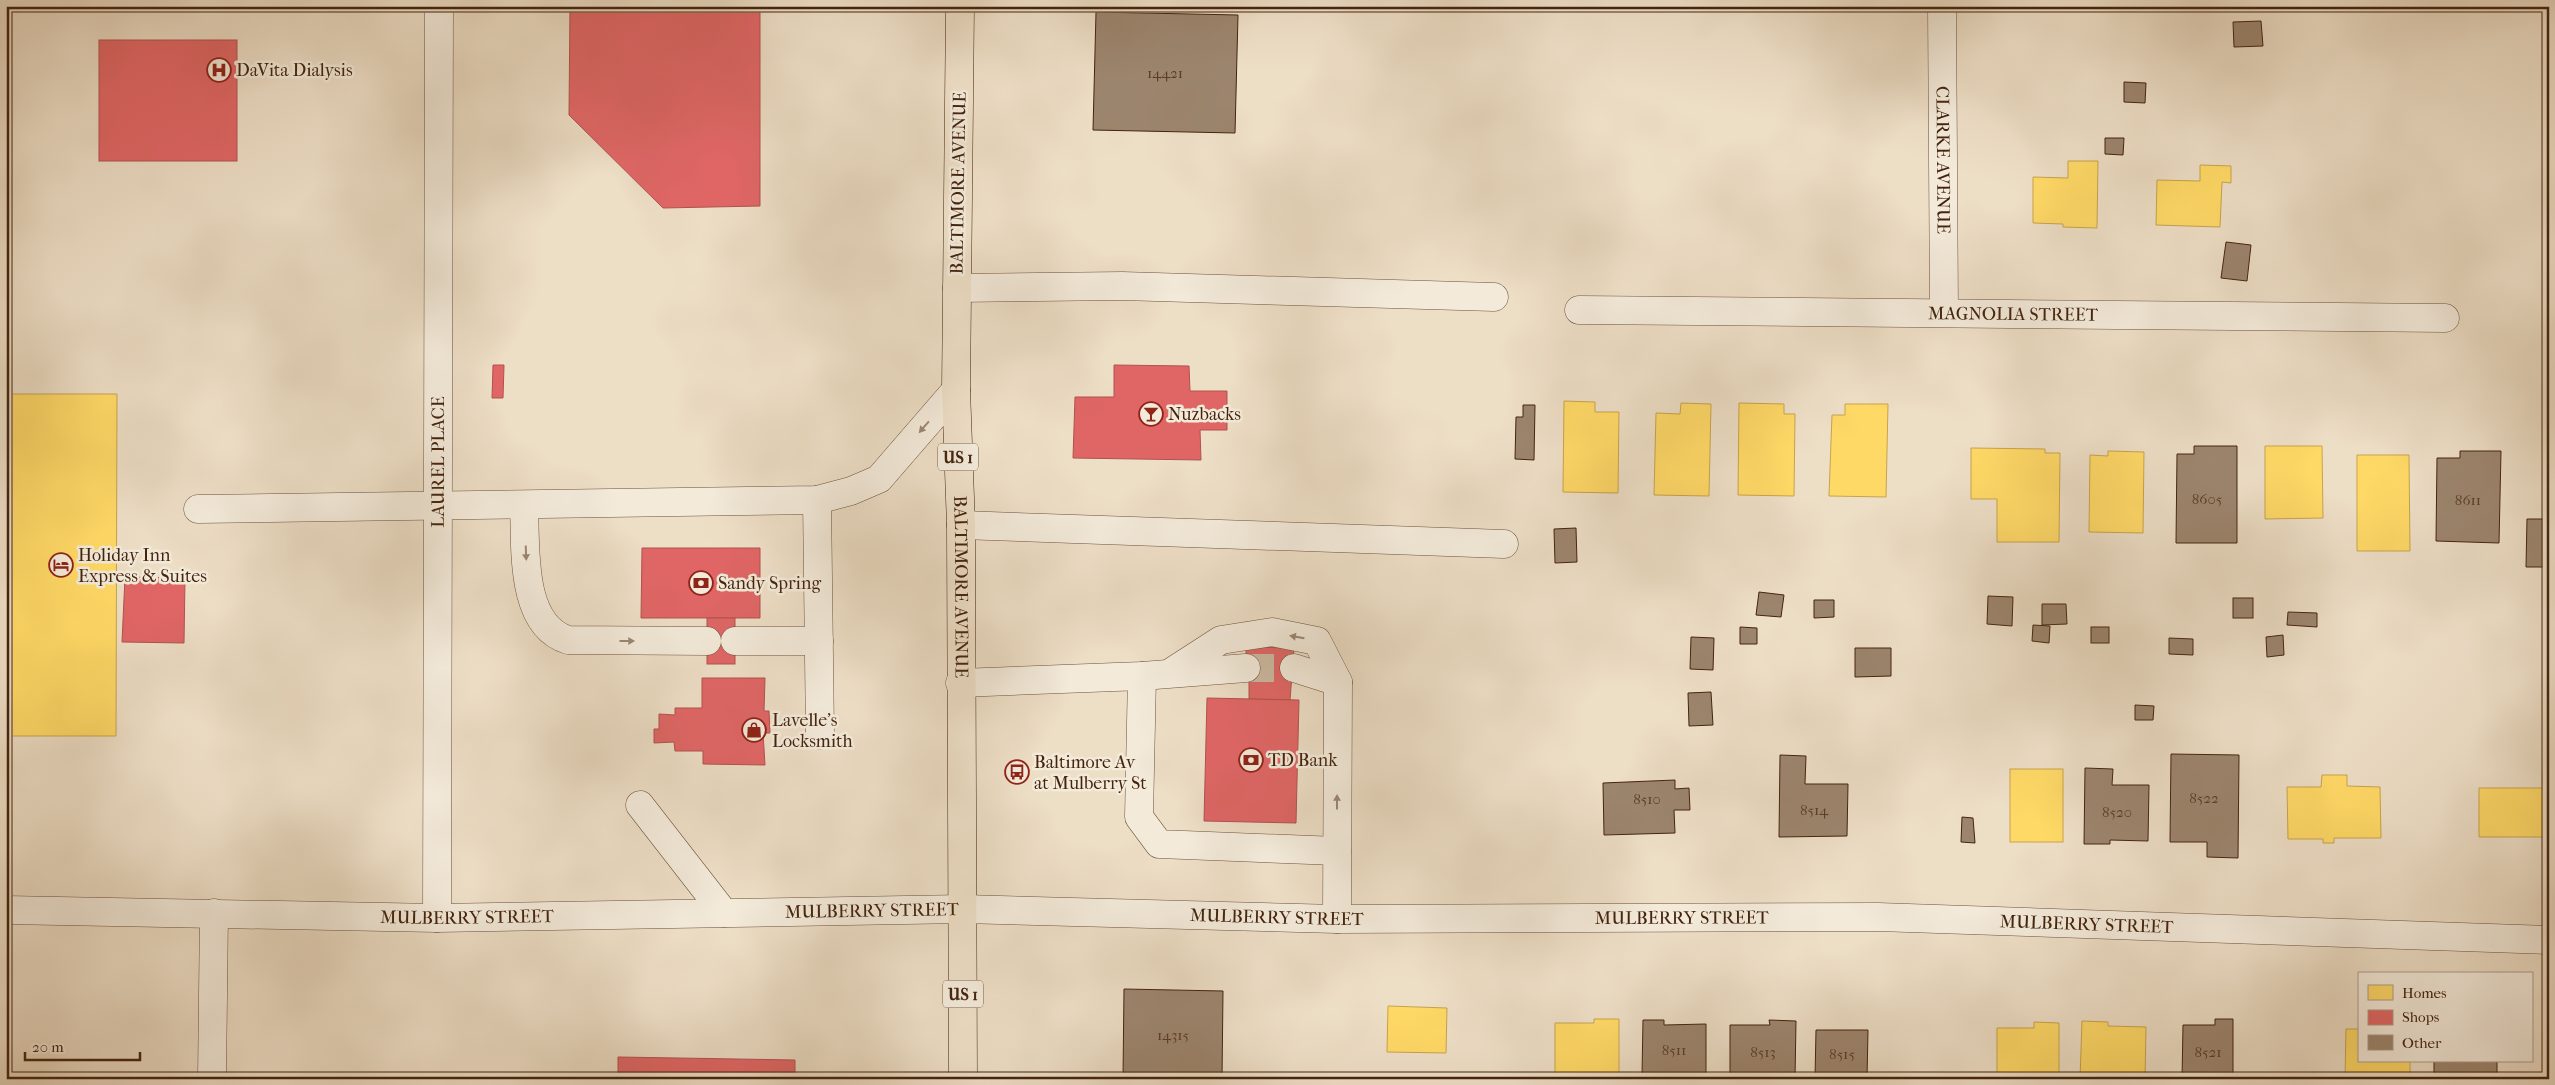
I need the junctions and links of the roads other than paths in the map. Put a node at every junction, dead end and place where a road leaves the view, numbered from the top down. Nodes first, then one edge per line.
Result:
1 (439, 6) edge
2 (960, 6) edge
3 (1942, 6) edge
4 (956, 288) junction
5 (1494, 297) dead end
6 (1579, 310) dead end
7 (1944, 312) junction
8 (2445, 318) dead end
9 (956, 390) junction
10 (817, 500) junction
11 (438, 505) junction
12 (524, 505) junction
13 (198, 509) dead end
14 (961, 525) junction
15 (1504, 544) dead end
16 (707, 641) dead end
17 (735, 641) dead end
18 (819, 641) junction
19 (1246, 668) tunnel mouth
20 (1294, 668) tunnel mouth
21 (1170, 673) junction
22 (1142, 676) junction
23 (1338, 682) junction
24 (960, 683) junction
25 (820, 735) dead end
26 (640, 805) dead end
27 (1337, 851) junction
28 (963, 909) junction
29 (6, 910) edge
30 (214, 913) junction
31 (724, 913) junction
32 (437, 918) junction
33 (1337, 919) junction
34 (2549, 940) edge
35 (212, 1079) edge
36 (963, 1079) edge

1 - 11 street, LAUREL PLACE
2 - 4 main road, BALTIMORE AVENUE / US 1
3 - 7 street, CLARKE AVENUE
4 - 5 street
4 - 9 main road, BALTIMORE AVENUE / US 1
6 - 7 street, MAGNOLIA STREET
7 - 8 street, MAGNOLIA STREET
9 -> 10 street
9 - 14 main road, BALTIMORE AVENUE / US 1
10 - 12 street
10 - 18 street
11 - 12 street
11 - 13 street
11 - 32 street, LAUREL PLACE
12 -> 16 street
14 - 15 street
14 - 24 main road, BALTIMORE AVENUE / US 1
17 - 18 street
18 - 25 street
19 - 21 street
20 - 23 street
21 - 22 street
23 -> 21 street
22 - 24 street
22 - 27 street
27 -> 23 street
24 - 28 main road, BALTIMORE AVENUE / US 1
26 - 31 street
27 - 33 street
28 - 31 street, MULBERRY STREET
28 - 33 street, MULBERRY STREET
28 - 36 main road, BALTIMORE AVENUE / US 1
29 - 30 street, MULBERRY STREET
30 - 32 street, MULBERRY STREET
30 - 35 street
31 - 32 street, MULBERRY STREET
33 - 34 street, MULBERRY STREET

